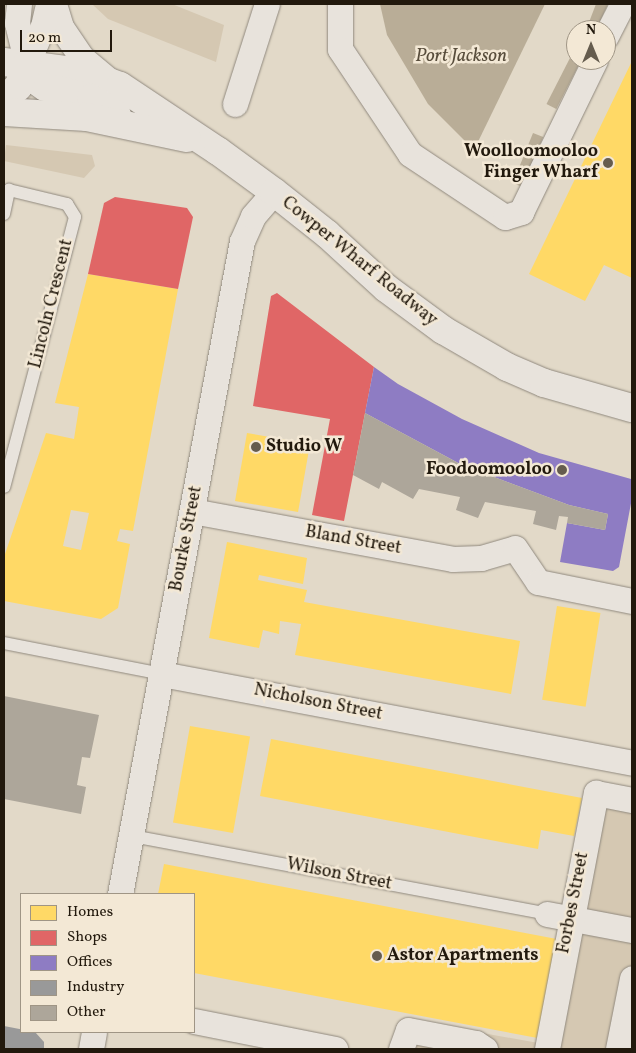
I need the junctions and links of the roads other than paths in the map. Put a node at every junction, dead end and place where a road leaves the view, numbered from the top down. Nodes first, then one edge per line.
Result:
1 (19, 4) edge
2 (48, 4) edge
3 (54, 4) edge
4 (267, 4) edge
5 (340, 4) edge
6 (622, 4) edge
7 (614, 20) edge
8 (15, 63) edge
9 (589, 70) edge
10 (114, 83) junction
11 (4, 98) edge
12 (235, 104) dead end
13 (4, 112) edge
14 (133, 124) junction
15 (206, 143) junction
16 (274, 192) junction
17 (4, 214) edge
18 (632, 408) edge
19 (4, 488) edge
20 (192, 510) junction
21 (632, 601) edge
22 (4, 643) edge
23 (162, 674) junction
24 (632, 763) edge
25 (632, 798) edge
26 (132, 836) junction
27 (120, 893) edge
28 (559, 917) junction
29 (632, 930) edge
30 (632, 978) edge
31 (195, 1021) edge
32 (94, 1033) edge
33 (91, 1049) edge
34 (336, 1049) edge
35 (401, 1049) edge
36 (485, 1049) edge
37 (547, 1049) edge
38 (618, 1049) edge

1 - 8 street
2 - 8 street
3 - 10 street
4 - 12 street
5 - 9 street
6 - 7 street
8 - 10 main road, Cowper Wharf Roadway
8 - 11 main road
8 - 14 main road
10 - 15 main road, Cowper Wharf Roadway
13 - 14 main road, Cowper Wharf Roadway
14 - 15 main road, Cowper Wharf Roadway
15 - 16 main road, Cowper Wharf Roadway
16 - 18 main road, Cowper Wharf Roadway
16 - 20 street, Bourke Street
17 - 19 lane, Lincoln Crescent
20 - 21 street, Bland Street
20 - 23 street, Bourke Street
22 - 23 lane, Nicholson Street
23 - 24 street, Nicholson Street
23 - 26 street, Bourke Street
25 - 28 street, Forbes Street
26 - 27 street, Bourke Street
26 - 28 lane, Wilson Street
28 - 29 street
28 - 37 street, Forbes Street
30 - 38 street
31 - 34 street
32 - 33 street
35 - 36 street

